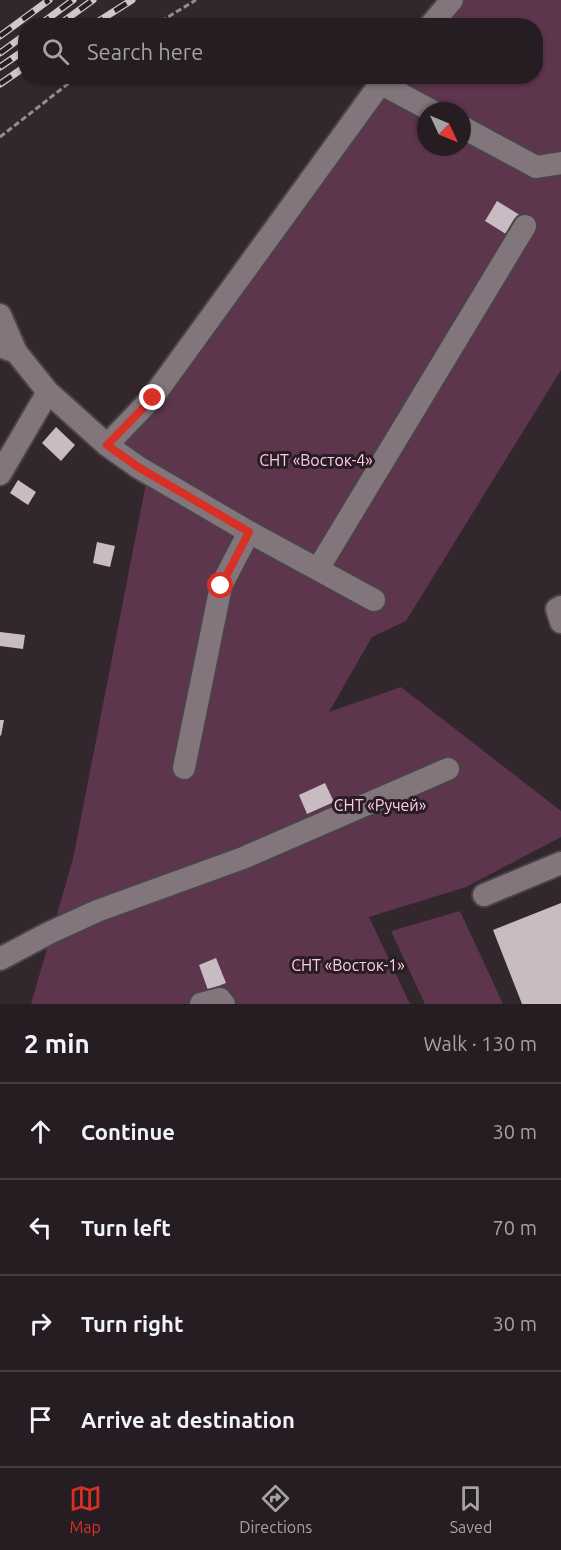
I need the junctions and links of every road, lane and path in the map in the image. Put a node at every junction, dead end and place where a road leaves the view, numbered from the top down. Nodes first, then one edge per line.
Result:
1 (196, 0) edge
2 (452, 0) edge
3 (166, 18) edge
4 (437, 18) edge
5 (68, 84) edge
6 (380, 84) edge
7 (389, 84) edge
8 (418, 102) edge
9 (471, 132) edge
10 (0, 137) edge
11 (561, 164) edge
12 (525, 226) dead end
13 (0, 315) edge
14 (8, 349) edge
15 (48, 392) junction
16 (107, 445) junction
17 (0, 474) edge
18 (249, 532) junction
19 (318, 569) junction
20 (374, 600) dead end
21 (561, 607) edge
22 (561, 622) edge
23 (184, 768) dead end
24 (448, 769) dead end
25 (561, 863) edge
26 (484, 895) dead end
27 (0, 959) edge
28 (201, 1004) edge
29 (224, 1004) edge

1 - 3 path
2 - 4 street
5 - 10 path
6 - 16 street
7 - 8 street
9 - 11 street
12 - 19 street
13 - 14 street
14 - 15 street
15 - 16 street
15 - 17 street
16 - 18 street
18 - 19 street
18 - 23 street
19 - 20 street
21 - 22 street
24 - 27 street
25 - 26 street
28 - 29 street

